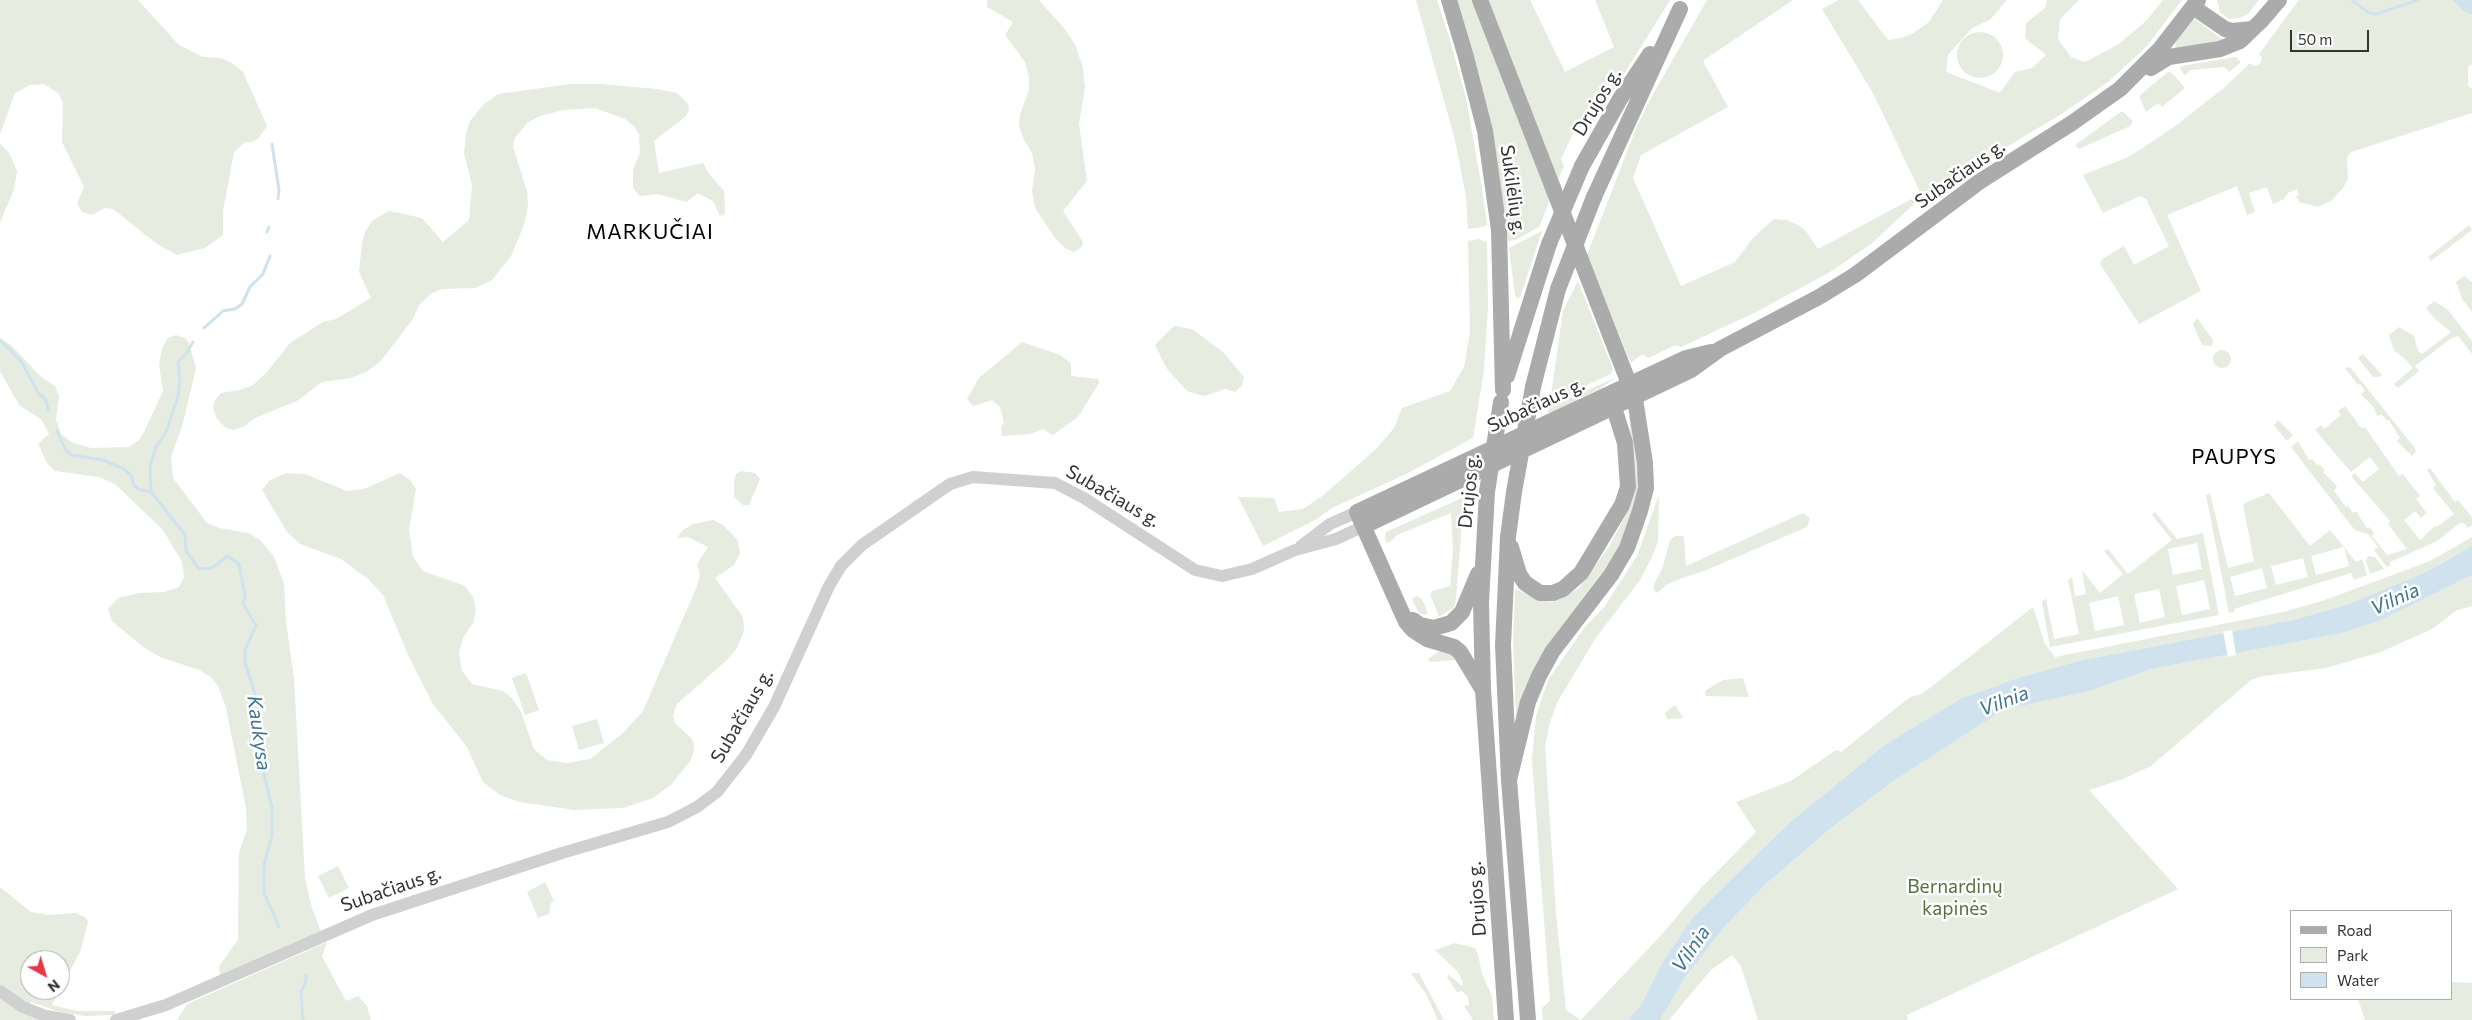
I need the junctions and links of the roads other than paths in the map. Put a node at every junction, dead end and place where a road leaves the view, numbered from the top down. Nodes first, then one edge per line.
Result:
1 (1449, 0) edge
2 (1480, 0) edge
3 (2279, 0) edge
4 (2196, 3) edge
5 (1682, 4) edge
6 (2252, 29) junction
7 (2136, 76) junction
8 (1632, 391) junction
9 (1502, 396) junction
10 (1612, 400) junction
11 (1361, 519) junction
12 (1508, 537) junction
13 (1482, 565) junction
14 (1398, 601) junction
15 (1483, 690) junction
16 (1509, 780) junction
17 (1518, 910) junction
18 (1498, 911) junction
19 (0, 991) edge
20 (1506, 1019) edge
21 (1528, 1019) edge
22 (70, 1020) edge
23 (116, 1020) edge

1 - 9 main road, Sukilėlių g.
2 - 8 main road
3 - 6 main road
4 - 6 main road
4 - 7 main road, Subačiaus g.
5 - 9 main road, Drujos g., bridge
5 - 12 main road, Drujos g., bridge
6 - 7 main road
7 - 8 main road, Subačiaus g.
8 - 10 main road, Subačiaus g.
8 - 16 main road
9 - 13 main road, Drujos g., bridge
10 - 11 main road, Subačiaus g.
10 - 12 main road
11 - 14 main road
11 - 23 street, Subačiaus g.
12 - 16 main road, Drujos g.
13 - 14 main road
13 - 15 main road, Drujos g.
14 - 15 main road
15 - 18 main road, Drujos g.
16 - 17 main road, Drujos g.
17 - 18 main road
17 - 21 main road, Drujos g.
18 - 20 main road, Drujos g.
19 - 22 street

